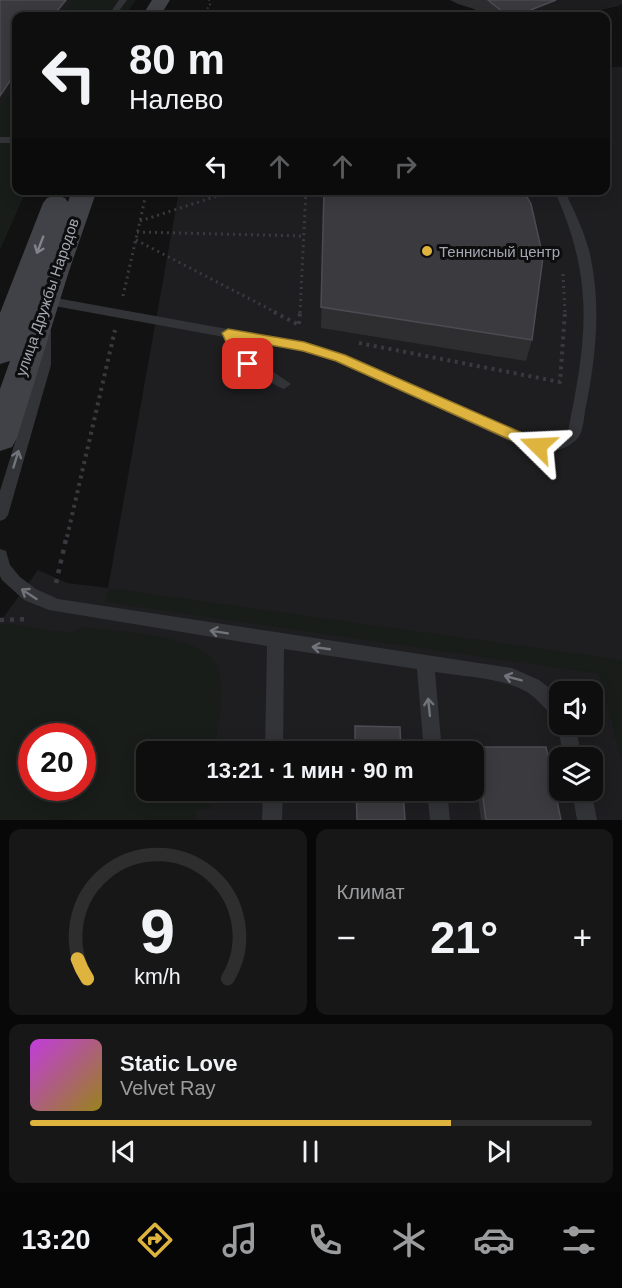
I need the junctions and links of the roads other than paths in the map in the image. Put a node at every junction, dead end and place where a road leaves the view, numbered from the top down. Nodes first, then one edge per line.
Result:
1 (60, 195) edge
2 (83, 195) edge
3 (561, 195) edge
4 (45, 300) junction
5 (228, 333) junction
6 (237, 351) junction
7 (0, 352) edge
8 (234, 384) dead end
9 (284, 384) dead end
10 (0, 438) edge
11 (0, 515) edge
12 (0, 556) edge
13 (276, 641) junction
14 (425, 663) junction
15 (549, 696) edge
16 (274, 741) edge
17 (432, 741) edge
18 (273, 801) edge
19 (438, 801) edge
20 (583, 801) edge
21 (272, 820) edge
22 (440, 820) edge
23 (587, 820) edge

1 -> 7 main road, улица Дружбы Народов
2 - 4 main road, улица Дружбы Народов
3 - 5 lane
4 - 5 lane
4 - 10 main road, улица Дружбы Народов
11 -> 4 lane
5 - 6 lane
6 - 8 lane
6 - 9 lane
13 -> 12 lane
14 -> 13 lane
13 - 16 lane
15 -> 14 lane
17 -> 14 lane
18 - 21 lane
19 - 22 lane
20 - 23 lane

